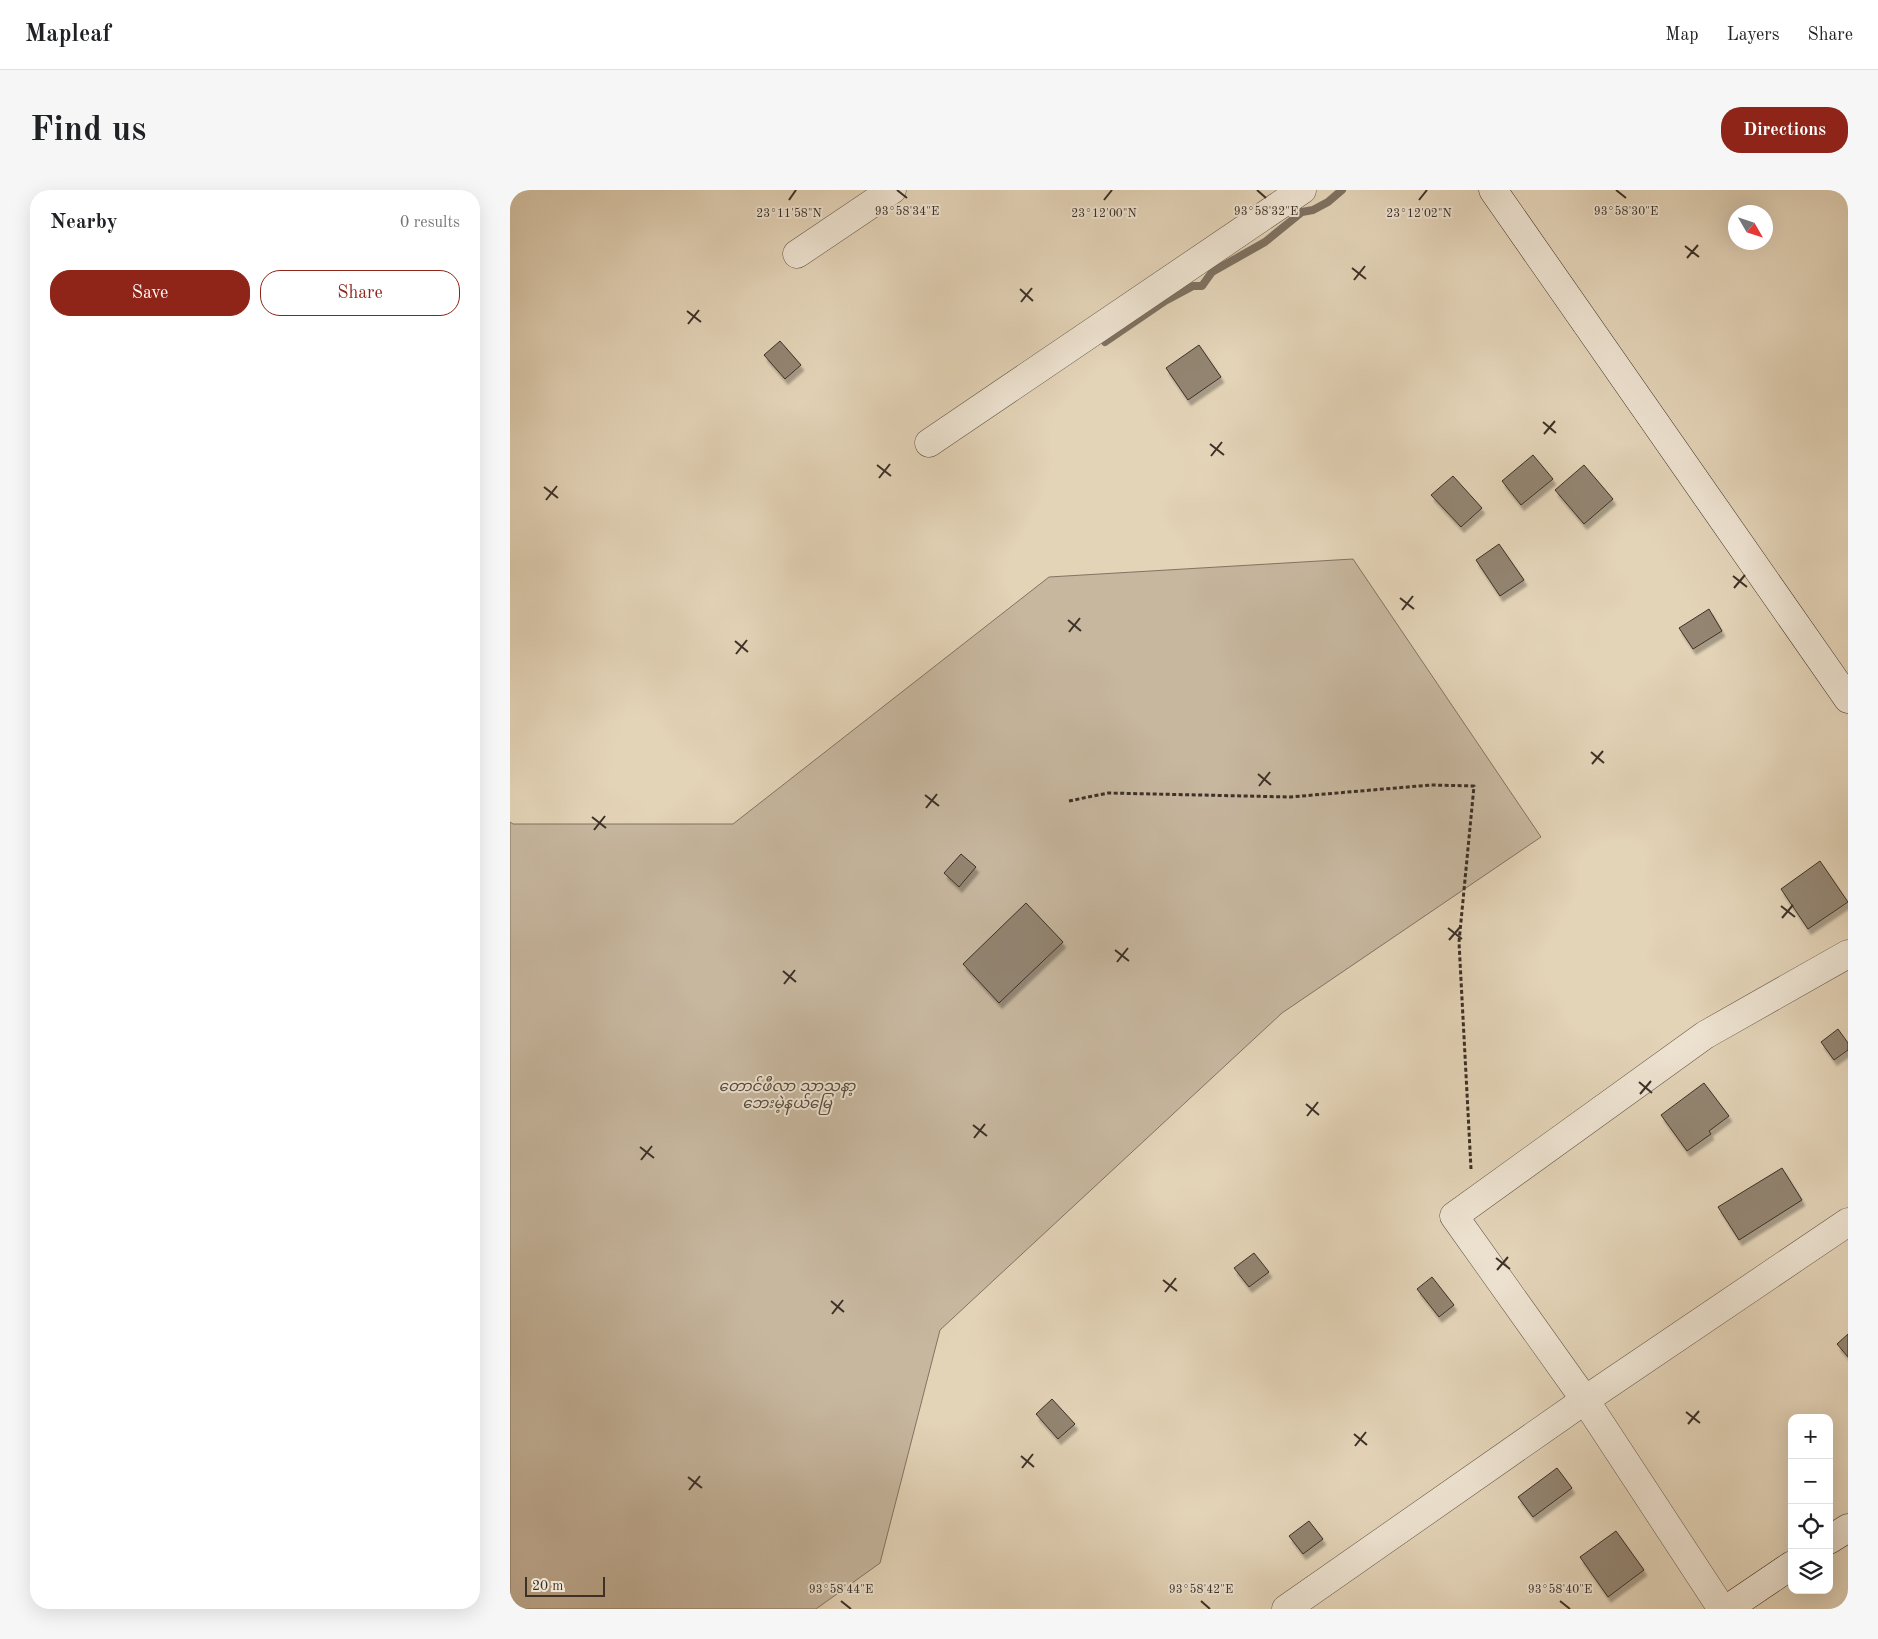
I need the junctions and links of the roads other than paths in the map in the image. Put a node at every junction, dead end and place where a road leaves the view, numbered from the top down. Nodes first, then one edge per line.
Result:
1 (892, 190) edge
2 (1302, 190) edge
3 (1493, 190) edge
4 (797, 254) dead end
5 (929, 443) dead end
6 (1848, 699) edge
7 (1848, 954) edge
8 (1848, 1222) edge
9 (1585, 1400) junction
10 (1848, 1528) edge
11 (1833, 1537) edge
12 (1788, 1568) edge
13 (1286, 1609) edge
14 (1722, 1609) edge
15 (1727, 1609) edge

1 - 4 street
2 - 5 street
3 - 6 street
7 - 9 street
8 - 9 street
9 - 13 street
9 - 14 street
10 - 11 street
12 - 15 street

